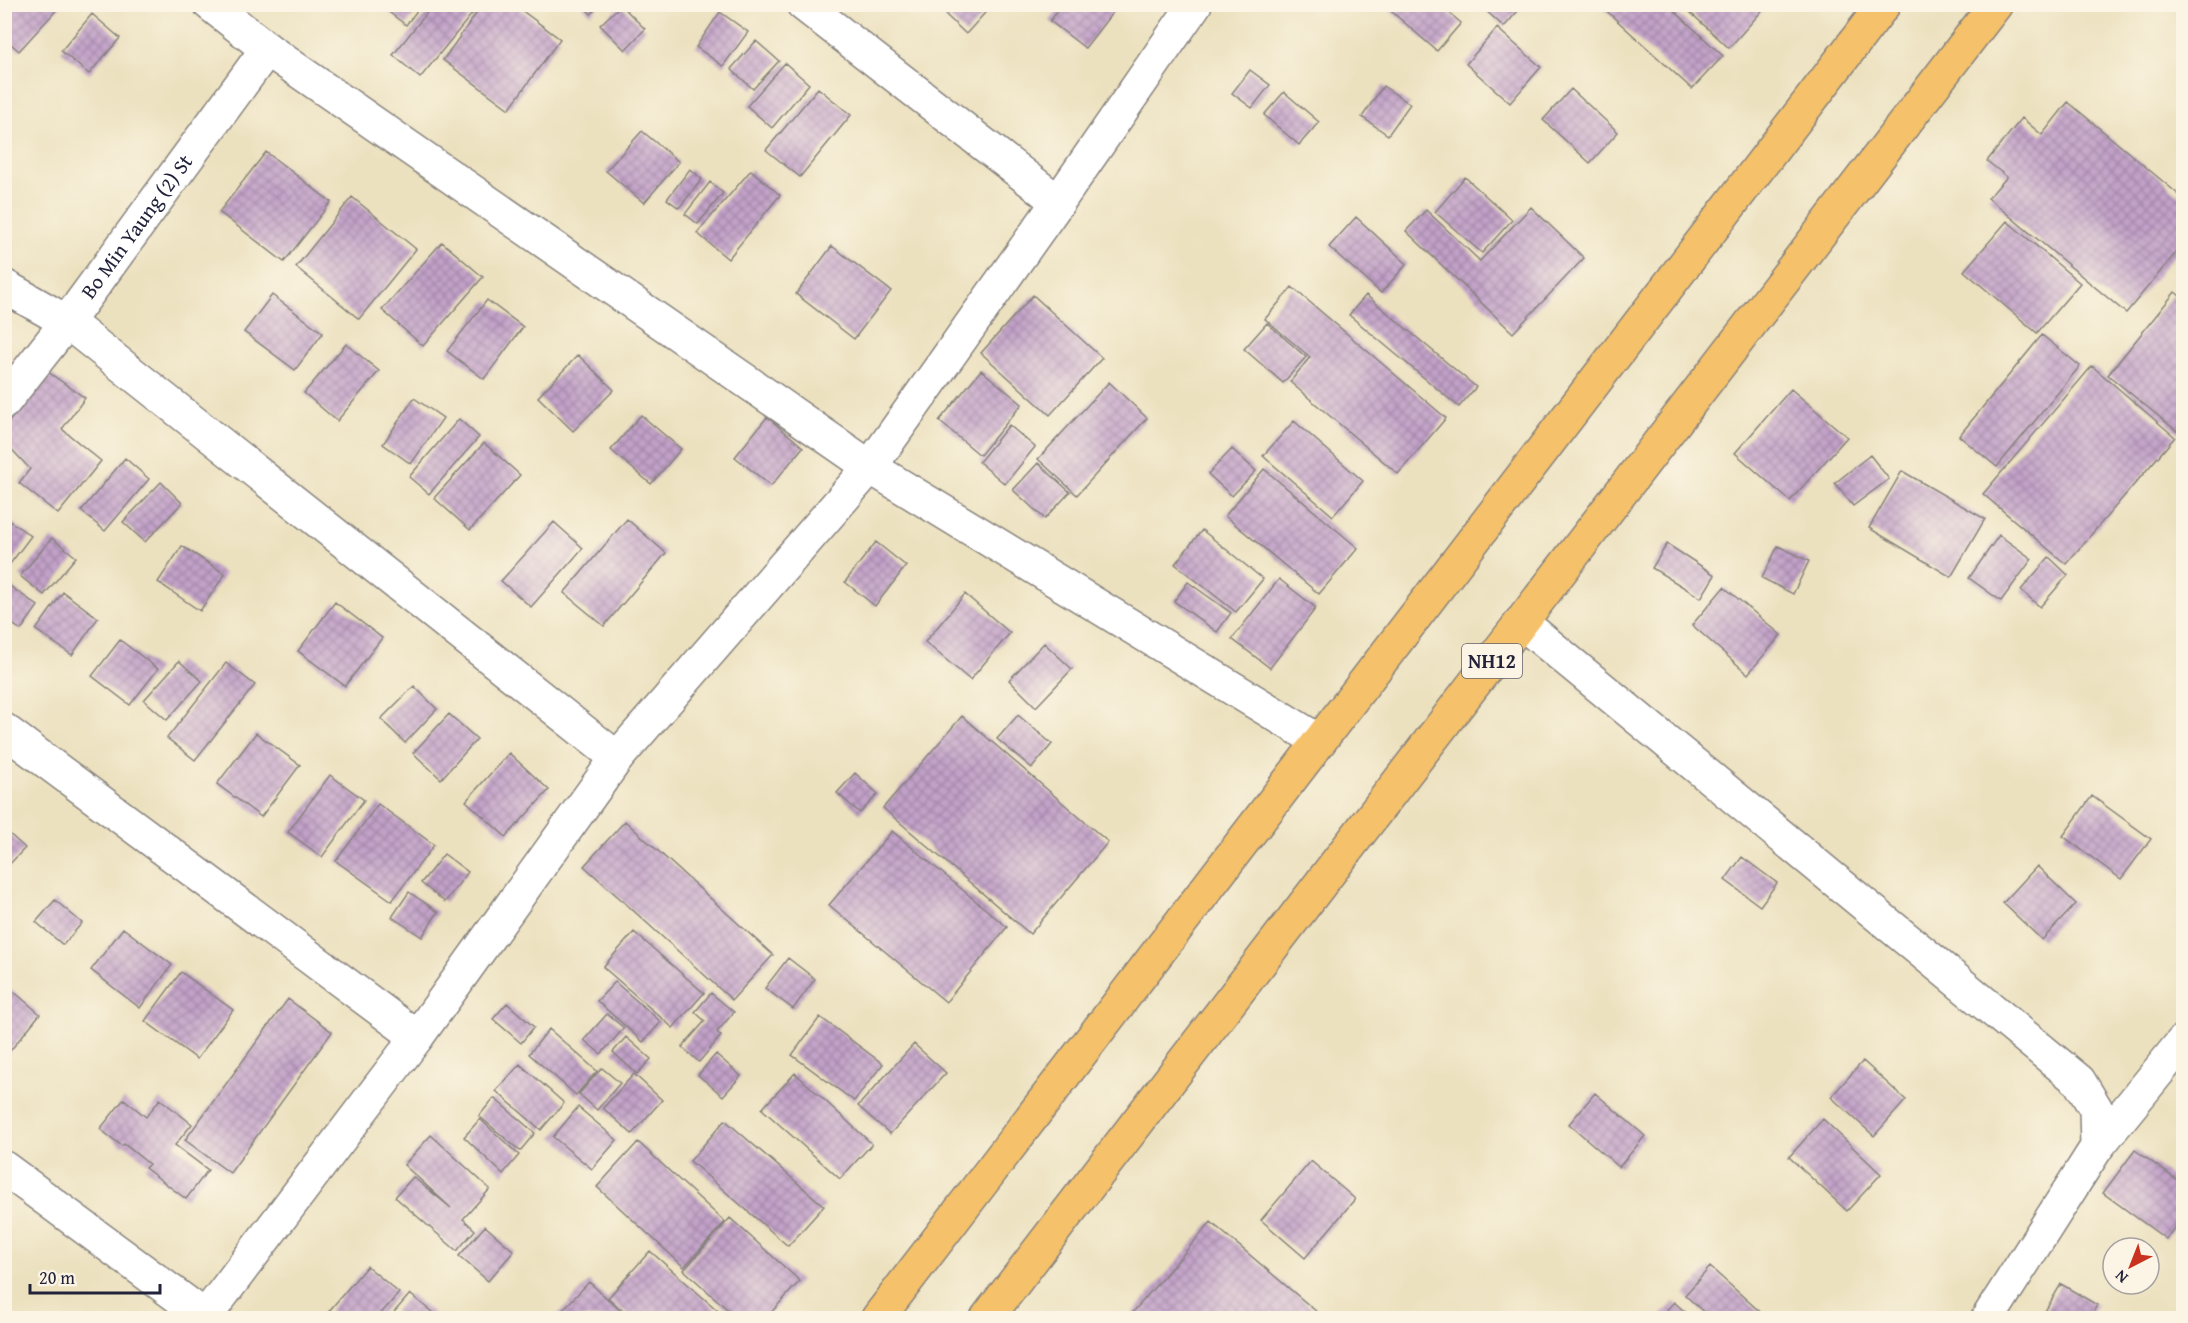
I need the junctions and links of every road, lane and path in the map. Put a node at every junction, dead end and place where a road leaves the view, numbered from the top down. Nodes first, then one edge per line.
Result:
1 (210, 4) edge
2 (803, 4) edge
3 (1195, 4) edge
4 (1884, 4) edge
5 (1996, 4) edge
6 (267, 49) junction
7 (1058, 202) junction
8 (4, 286) edge
9 (67, 322) junction
10 (4, 402) edge
11 (870, 466) junction
12 (1521, 622) junction
13 (4, 730) edge
14 (1319, 741) junction
15 (618, 758) junction
16 (417, 1037) junction
17 (2184, 1040) edge
18 (2097, 1147) junction
19 (4, 1168) edge
20 (206, 1318) edge
21 (878, 1318) edge
22 (987, 1318) edge
23 (1988, 1318) edge

1 - 6 street
2 - 7 street
3 - 7 street
4 - 14 highway
5 - 12 highway, NH12
6 - 9 street, Bo Min Yaung (2) St
6 - 11 street
7 - 11 street
8 - 9 street
9 - 10 street, Bo Min Yaung (2) St
9 - 15 street
11 - 14 street
11 - 15 street
12 - 18 street
12 - 22 highway, NH12
13 - 16 street
14 - 21 highway
15 - 16 street
16 - 20 street
17 - 18 street
18 - 23 street
19 - 20 street

